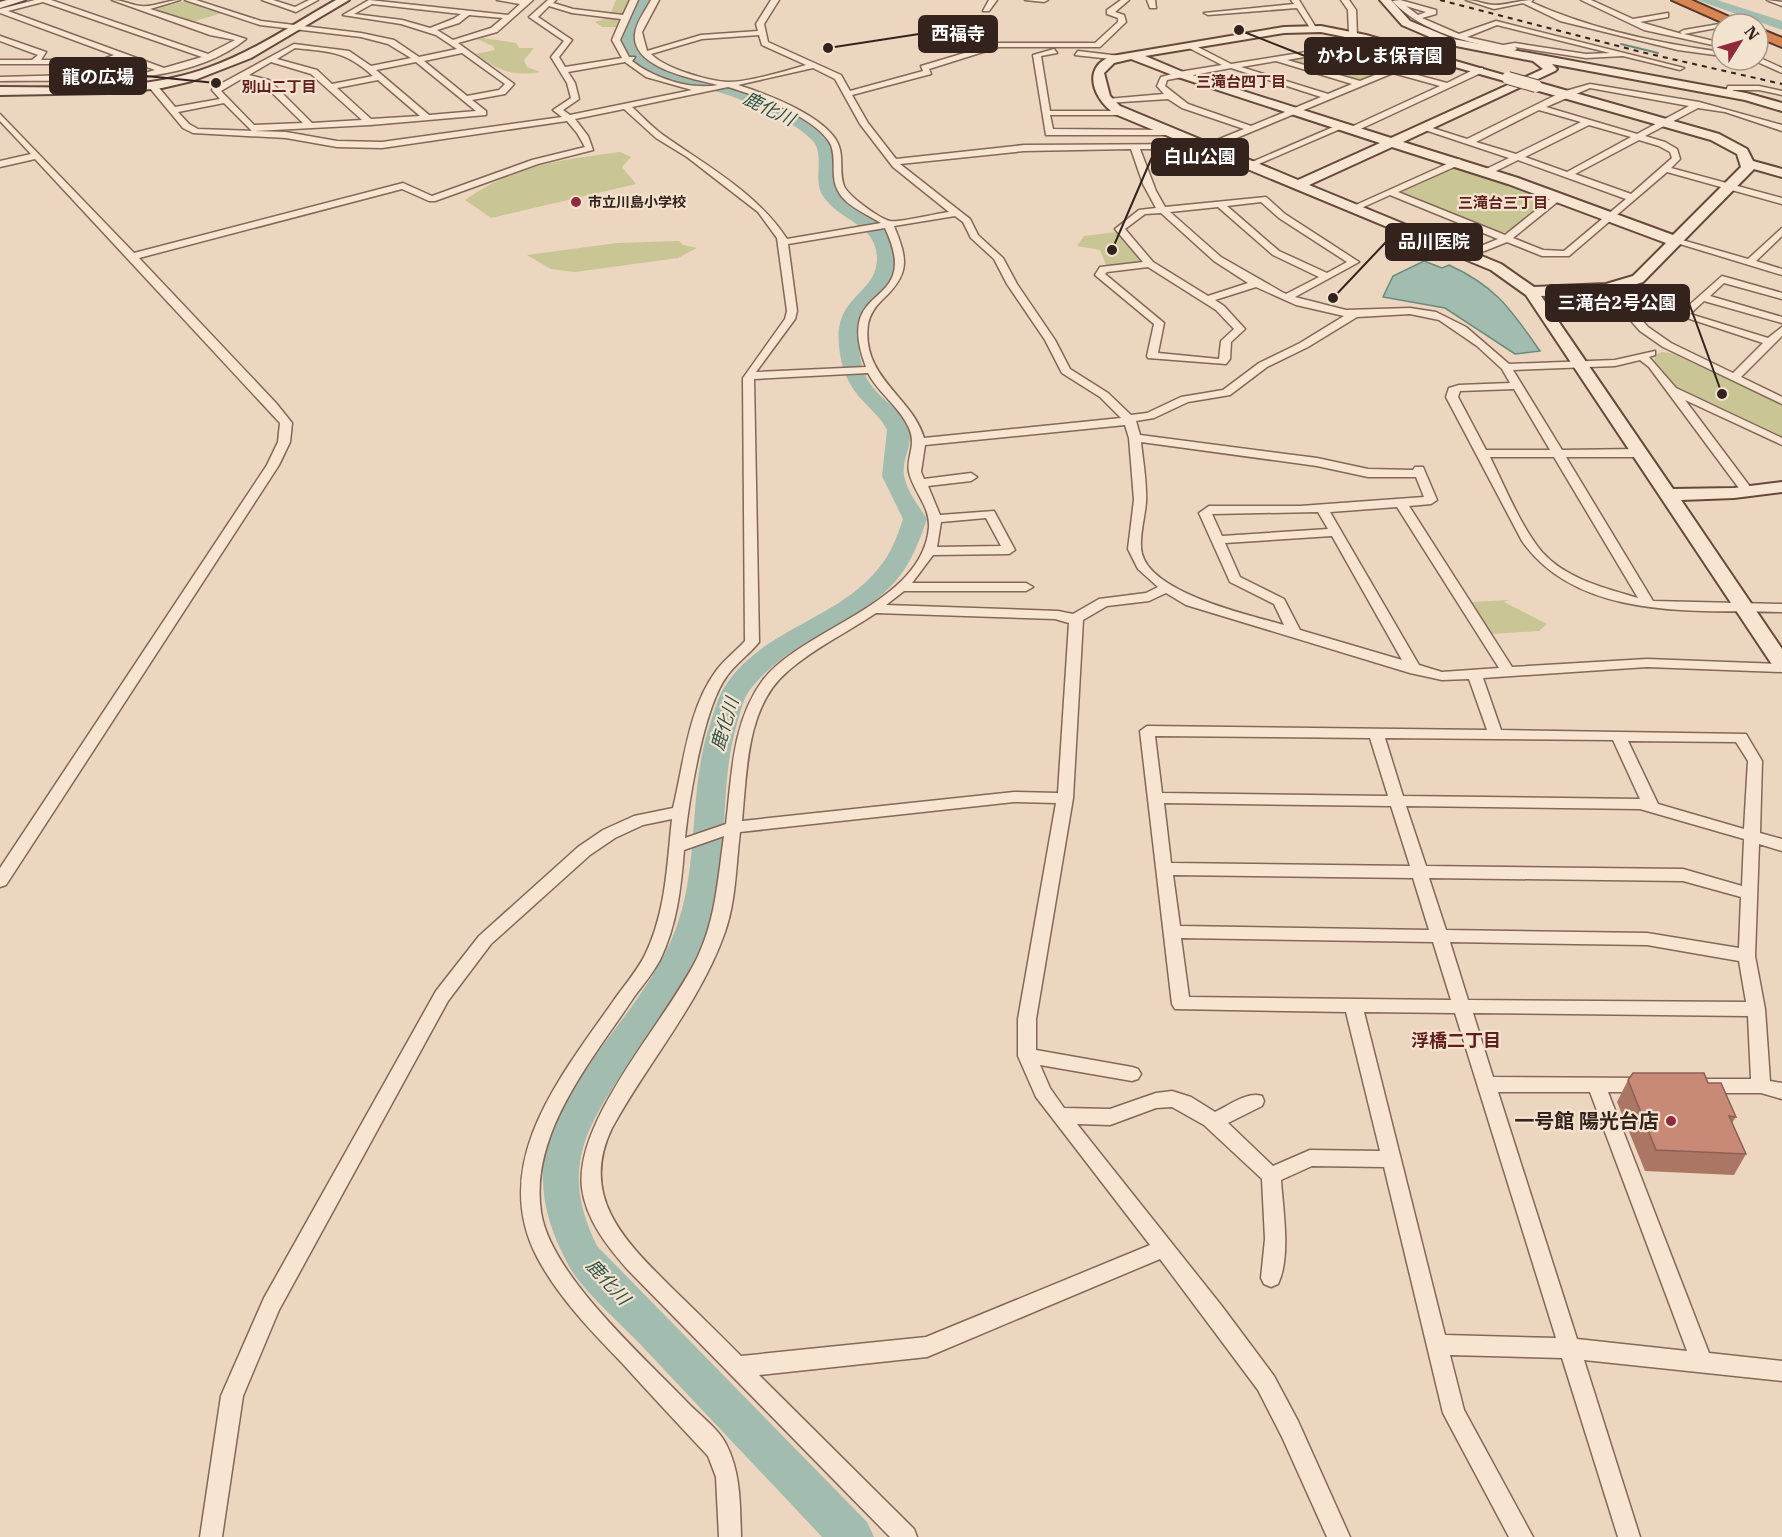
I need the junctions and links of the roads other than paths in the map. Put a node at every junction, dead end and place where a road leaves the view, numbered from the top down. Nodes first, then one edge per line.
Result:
1 (20, 0) edge
2 (43, 0) edge
3 (116, 0) edge
4 (176, 0) edge
5 (189, 0) edge
6 (266, 0) edge
7 (314, 0) edge
8 (344, 0) edge
9 (501, 0) edge
10 (634, 0) edge
11 (655, 0) edge
12 (775, 0) edge
13 (993, 0) edge
14 (1029, 0) edge
15 (1044, 0) edge
16 (1125, 0) edge
17 (1344, 0) edge
18 (1385, 0) edge
19 (1395, 0) edge
20 (1470, 0) edge
21 (1524, 0) edge
22 (1585, 0) edge
23 (1679, 0) edge
24 (1771, 0) edge
25 (373, 1) edge
26 (527, 1) edge
27 (550, 2) edge
28 (1298, 3) edge
29 (1782, 4) edge
30 (0, 9) edge
31 (143, 9) junction
32 (986, 9) dead end
33 (468, 12) junction
34 (648, 12) junction
35 (628, 13) junction
36 (1208, 13) dead end
37 (1665, 15) dead end
38 (1710, 15) edge
39 (510, 17) junction
40 (1415, 18) junction
41 (173, 19) junction
42 (105, 21) junction
43 (1633, 21) junction
44 (94, 24) dead end
45 (1710, 27) edge
46 (293, 28) junction
47 (1315, 29) junction
48 (74, 30) dead end
49 (431, 30) junction
50 (133, 31) junction
51 (63, 33) junction
52 (761, 33) junction
53 (1676, 33) junction
54 (1353, 35) junction
55 (1459, 37) junction
56 (0, 38) edge
57 (454, 42) junction
58 (1710, 42) edge
59 (1192, 45) junction
60 (1503, 47) junction
61 (465, 50) junction
62 (1084, 50) junction
63 (1321, 52) junction
64 (1710, 52) edge
65 (1622, 54) junction
66 (123, 55) junction
67 (648, 55) junction
68 (208, 57) junction
69 (1126, 57) junction
70 (1273, 57) junction
71 (269, 59) junction
72 (417, 59) junction
73 (626, 59) junction
74 (0, 62) edge
75 (34, 62) junction
76 (102, 62) junction
77 (816, 65) junction
78 (1228, 65) junction
79 (1556, 66) junction
80 (1680, 68) dead end
81 (370, 69) junction
82 (564, 70) junction
83 (1394, 70) junction
84 (1480, 70) junction
85 (166, 71) junction
86 (1179, 74) junction
87 (242, 75) junction
88 (380, 77) junction
89 (85, 78) junction
90 (0, 79) edge
91 (48, 79) junction
92 (1360, 84) junction
93 (152, 85) junction
94 (724, 85) junction
95 (1447, 86) junction
96 (331, 87) junction
97 (35, 90) junction
98 (702, 90) junction
99 (0, 91) edge
100 (1726, 93) junction
101 (1782, 93) edge
102 (847, 94) junction
103 (1565, 94) junction
104 (1170, 96) junction
105 (1329, 97) junction
106 (465, 99) junction
107 (225, 100) junction
108 (1107, 101) junction
109 (1699, 104) junction
110 (627, 107) junction
111 (1538, 107) junction
112 (1782, 107) edge
113 (174, 110) junction
114 (1297, 111) junction
115 (1047, 113) junction
116 (1125, 113) junction
117 (0, 116) edge
118 (427, 118) junction
119 (570, 118) junction
120 (1588, 122) junction
121 (1664, 122) junction
122 (370, 123) junction
123 (310, 125) junction
124 (1348, 127) junction
125 (1423, 128) junction
126 (1782, 128) edge
127 (1253, 129) junction
128 (1172, 133) junction
129 (1638, 137) junction
130 (1392, 142) junction
131 (1468, 142) junction
132 (1134, 146) junction
133 (1205, 147) junction
134 (35, 156) junction
135 (1518, 157) junction
136 (894, 162) junction
137 (1458, 162) junction
138 (0, 164) edge
139 (1748, 164) junction
140 (1249, 165) junction
141 (1666, 170) junction
142 (1487, 172) junction
143 (1782, 173) edge
144 (1569, 174) junction
145 (1298, 185) junction
146 (1730, 186) junction
147 (1390, 192) junction
148 (1558, 198) junction
149 (1633, 198) junction
150 (1782, 201) edge
151 (1220, 204) junction
152 (1354, 208) junction
153 (1164, 210) junction
154 (958, 213) junction
155 (1611, 217) junction
156 (889, 225) junction
157 (1782, 231) edge
158 (1506, 239) junction
159 (783, 242) junction
160 (1674, 242) junction
161 (1467, 255) junction
162 (131, 257) junction
163 (1750, 262) junction
164 (1150, 264) junction
165 (1782, 272) edge
166 (1326, 276) junction
167 (1256, 284) junction
168 (1607, 288) junction
169 (1531, 292) junction
170 (1782, 296) edge
171 (1288, 297) junction
172 (1703, 297) junction
173 (1205, 300) junction
174 (1354, 314) junction
175 (1782, 320) edge
176 (1782, 330) edge
177 (1770, 342) junction
178 (1667, 345) junction
179 (1643, 357) junction
180 (1581, 364) junction
181 (1506, 367) junction
182 (871, 371) junction
183 (749, 376) junction
184 (1734, 378) junction
185 (1517, 386) junction
186 (1672, 390) junction
187 (1782, 401) edge
188 (1129, 420) junction
189 (1135, 438) junction
190 (918, 442) junction
191 (1782, 442) edge
192 (1558, 453) junction
193 (1639, 453) junction
194 (1481, 454) junction
195 (971, 477) dead end
196 (919, 483) junction
197 (1782, 488) edge
198 (1748, 492) junction
199 (1668, 495) junction
200 (1401, 503) junction
201 (1322, 508) junction
202 (934, 519) junction
203 (1336, 532) junction
204 (1217, 540) junction
205 (928, 551) junction
206 (903, 587) junction
207 (1026, 587) dead end
208 (1166, 588) junction
209 (1649, 605) junction
210 (1744, 608) junction
211 (1782, 608) edge
212 (871, 609) junction
213 (1076, 618) junction
214 (1295, 634) junction
215 (1782, 666) edge
216 (1415, 670) junction
217 (1509, 674) junction
218 (1475, 676) junction
219 (1376, 734) junction
220 (1496, 735) junction
221 (1618, 736) junction
222 (1065, 798) junction
223 (1156, 798) junction
224 (1396, 801) junction
225 (1651, 806) junction
226 (680, 812) junction
227 (734, 826) junction
228 (1751, 836) junction
229 (1782, 845) edge
230 (680, 846) junction
231 (1164, 869) junction
232 (1419, 873) junction
233 (0, 880) edge
234 (1750, 894) junction
235 (1172, 932) junction
236 (1440, 936) junction
237 (1747, 956) junction
238 (1353, 1004) junction
239 (1461, 1007) junction
240 (1756, 1009) junction
241 (1027, 1056) junction
242 (1132, 1074) dead end
243 (1486, 1084) junction
244 (1596, 1085) junction
245 (1761, 1086) junction
246 (1782, 1091) edge
247 (1255, 1101) dead end
248 (1059, 1115) junction
249 (1212, 1122) junction
250 (1391, 1158) junction
251 (1271, 1176) junction
252 (1163, 1249) junction
253 (1271, 1278) dead end
254 (1437, 1345) junction
255 (1568, 1348) junction
256 (1702, 1362) junction
257 (736, 1366) junction
258 (1782, 1371) edge
259 (210, 1537) edge
260 (730, 1537) edge
261 (906, 1537) edge
262 (1339, 1537) edge
263 (1522, 1537) edge
264 (1629, 1537) edge

1 - 30 street
2 - 30 street
2 - 42 street
3 - 31 street
4 - 31 street
5 - 46 street
6 - 7 street
8 - 46 street
9 - 26 street
10 - 35 street
11 - 34 street
12 - 52 street
13 - 32 street
14 - 15 street
16 - 62 street
17 - 54 street
18 - 79 street
19 - 40 street
19 - 40 street
20 - 21 street
21 - 64 street
22 - 43 street
23 - 38 highway
24 - 29 street
25 - 33 street
25 - 49 street
26 - 39 street
27 - 35 street
27 - 82 street
28 - 36 street
28 - 47 street
30 - 51 street
31 - 41 street
33 - 39 street
33 - 49 street
34 - 35 street
34 - 67 street
35 - 73 street
37 - 43 street
39 - 57 street
40 - 55 street
41 - 50 street
41 - 68 street
42 - 44 street
42 - 50 street
43 - 53 street
45 - 53 street
46 - 72 street
46 - 93 street
47 - 54 street
47 - 59 street
48 - 51 street
49 - 57 street
50 - 68 street
51 - 66 street
52 - 67 street
52 - 77 street
53 - 58 street
54 - 63 street
54 - 84 street
55 - 60 street
55 - 65 street
56 - 75 street
57 - 61 street
59 - 69 street
59 - 78 street
60 - 65 street
60 - 79 street
61 - 72 street
61 - 106 street
62 - 69 street
62 - 102 street
62 - 115 street
63 - 70 street
63 - 83 street
65 - 80 street
66 - 76 street
66 - 85 street
67 - 73 street
67 - 94 street
68 - 85 street
69 - 86 street
69 - 108 street
70 - 78 street
70 - 92 street
71 - 81 street
71 - 87 street
71 - 96 street
72 - 81 street
72 - 106 street
73 - 82 street
73 - 98 street
74 - 75 street
75 - 76 street
76 - 89 street
77 - 94 street
77 - 102 street
78 - 86 street
78 - 105 street
79 - 100 street
79 - 125 street
81 - 88 street
82 - 119 street
83 - 92 street
83 - 95 street
84 - 95 street
84 - 103 street, bridge
85 - 89 street
86 - 104 street
86 - 114 street
87 - 107 street
87 - 123 street
88 - 96 street
88 - 118 street
89 - 91 street
90 - 91 street
91 - 97 street
92 - 105 street
93 - 97 street
93 - 113 street
94 - 98 street
94 - 156 street
95 - 124 street
96 - 122 street
97 - 99 street
98 - 110 street
100 - 101 street
100 - 112 street
102 - 136 street
103 - 109 street
103 - 111 street
103 - 121 street
104 - 108 street
104 - 127 street
105 - 114 street
106 - 118 street
107 - 113 street
107 - 123 street
108 - 116 street
109 - 121 street
109 - 126 street
110 - 119 street
110 - 159 street
111 - 120 street
111 - 131 street
113 - 119 street
114 - 124 street
114 - 127 street
115 - 116 street
115 - 128 street
116 - 128 street
117 - 134 street
118 - 122 street
119 - 162 street
120 - 129 street
120 - 135 street
121 - 129 street
121 - 139 street
122 - 123 street
124 - 130 street
124 - 140 street
125 - 130 street
125 - 131 street
127 - 133 street
128 - 133 street
129 - 141 street
129 - 144 street
130 - 137 street
130 - 145 street
131 - 135 street
132 - 133 street
132 - 136 street
132 - 153 street
133 - 140 street
134 - 138 street
134 - 162 street
135 - 142 street
135 - 144 street
136 - 154 street
137 - 142 street
137 - 147 street
139 - 143 street
139 - 146 street
140 - 145 street
141 - 146 street
141 - 149 street
142 - 148 street
144 - 149 street
145 - 152 street
146 - 150 street
146 - 160 street
147 - 152 street
147 - 158 street
148 - 155 street
148 - 158 street
149 - 155 street
151 - 153 street
151 - 166 street
151 - 166 street
152 - 161 street
153 - 164 street
153 - 167 street
154 - 156 street
154 - 188 street
155 - 158 street
155 - 160 street
156 - 159 street
156 - 182 street
157 - 163 street
158 - 161 street
159 - 183 street
160 - 163 street
160 - 168 street
161 - 169 street
162 - 233 street
163 - 165 street
164 - 173 street
164 - 173 street
166 - 171 street
167 - 171 street
167 - 173 street
168 - 169 street
168 - 178 street
169 - 180 street
170 - 172 street
171 - 174 street
172 - 175 street
172 - 177 street
174 - 181 street
174 - 188 street
176 - 177 street
177 - 184 street
178 - 179 street
178 - 184 street
179 - 180 street
179 - 186 street
180 - 181 street
180 - 193 street
181 - 185 street
182 - 183 street
182 - 190 street
183 - 226 street
184 - 187 street
185 - 192 street
185 - 194 street
186 - 191 street
186 - 198 street
188 - 189 street
188 - 190 street
189 - 200 street
189 - 208 street
190 - 196 street
192 - 193 street
192 - 194 street
192 - 209 street
193 - 199 street
194 - 209 street
195 - 196 street
196 - 202 street
197 - 198 street
198 - 199 street
199 - 210 street
200 - 201 street
200 - 217 street
201 - 203 street
201 - 204 street
202 - 205 street
202 - 205 street
203 - 204 street
203 - 216 street
204 - 214 street
205 - 206 street
206 - 207 street
206 - 212 street
208 - 213 street
208 - 214 street
209 - 210 street
210 - 211 street
210 - 215 street
212 - 213 street
212 - 227 street
213 - 222 street
214 - 216 street
215 - 217 street
216 - 218 street
217 - 218 street
218 - 220 street
219 - 220 street
219 - 223 street
219 - 224 street
220 - 221 street
221 - 225 street
221 - 228 street
222 - 227 street
222 - 241 street
223 - 224 street
223 - 231 street
224 - 225 street
224 - 232 street
225 - 228 street
226 - 230 street
226 - 259 street
227 - 230 street
227 - 257 street
228 - 229 street
228 - 234 street
230 - 260 street
231 - 232 street
231 - 235 street
232 - 234 street
232 - 236 street
234 - 237 street
235 - 236 street
235 - 238 street
236 - 237 street
236 - 239 street
237 - 240 street
238 - 239 street
238 - 250 street
239 - 240 street
239 - 243 street
240 - 245 street
241 - 242 street
241 - 248 street
243 - 244 street
243 - 255 street
244 - 245 street
244 - 256 street
245 - 246 street
247 - 249 street
248 - 249 street
248 - 252 street
249 - 251 street
250 - 251 street
250 - 254 street
251 - 253 street
252 - 257 street
252 - 262 street
254 - 255 street
254 - 263 street
255 - 256 street
255 - 264 street
256 - 258 street
257 - 261 street

